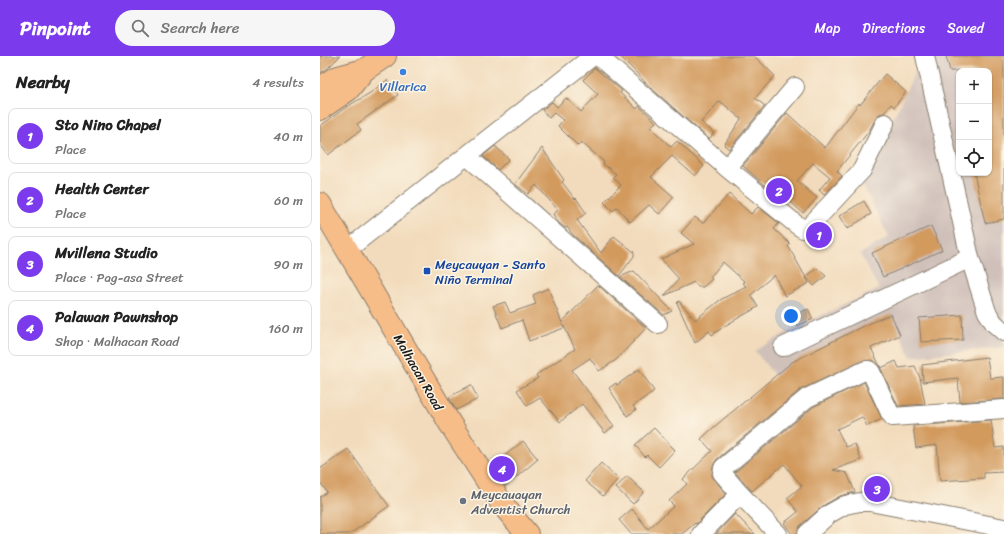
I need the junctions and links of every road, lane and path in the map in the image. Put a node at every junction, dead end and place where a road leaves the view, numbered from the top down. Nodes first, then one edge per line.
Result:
1 (385, 56) edge
2 (592, 56) edge
3 (598, 56) edge
4 (924, 56) edge
5 (364, 70) junction
6 (795, 87) dead end
7 (320, 88) edge
8 (320, 109) edge
9 (885, 123) dead end
10 (467, 156) junction
11 (727, 168) junction
12 (320, 204) edge
13 (347, 250) junction
14 (970, 258) junction
15 (658, 324) dead end
16 (1004, 332) edge
17 (783, 346) dead end
18 (1004, 409) edge
19 (740, 494) junction
20 (1004, 528) edge
21 (527, 534) edge
22 (701, 534) edge
23 (778, 534) edge
24 (808, 534) edge

1 - 5 main road
2 - 10 street
3 - 11 street
4 - 14 street
5 - 7 main road
5 - 8 main road
6 - 11 street
9 - 11 street
10 - 13 street
10 - 15 street
12 - 13 main road, Malhacan Road
13 - 21 main road, Malhacan Road
14 - 16 street
14 - 17 street
18 - 19 street
19 - 22 street
19 - 23 street
20 - 24 street

